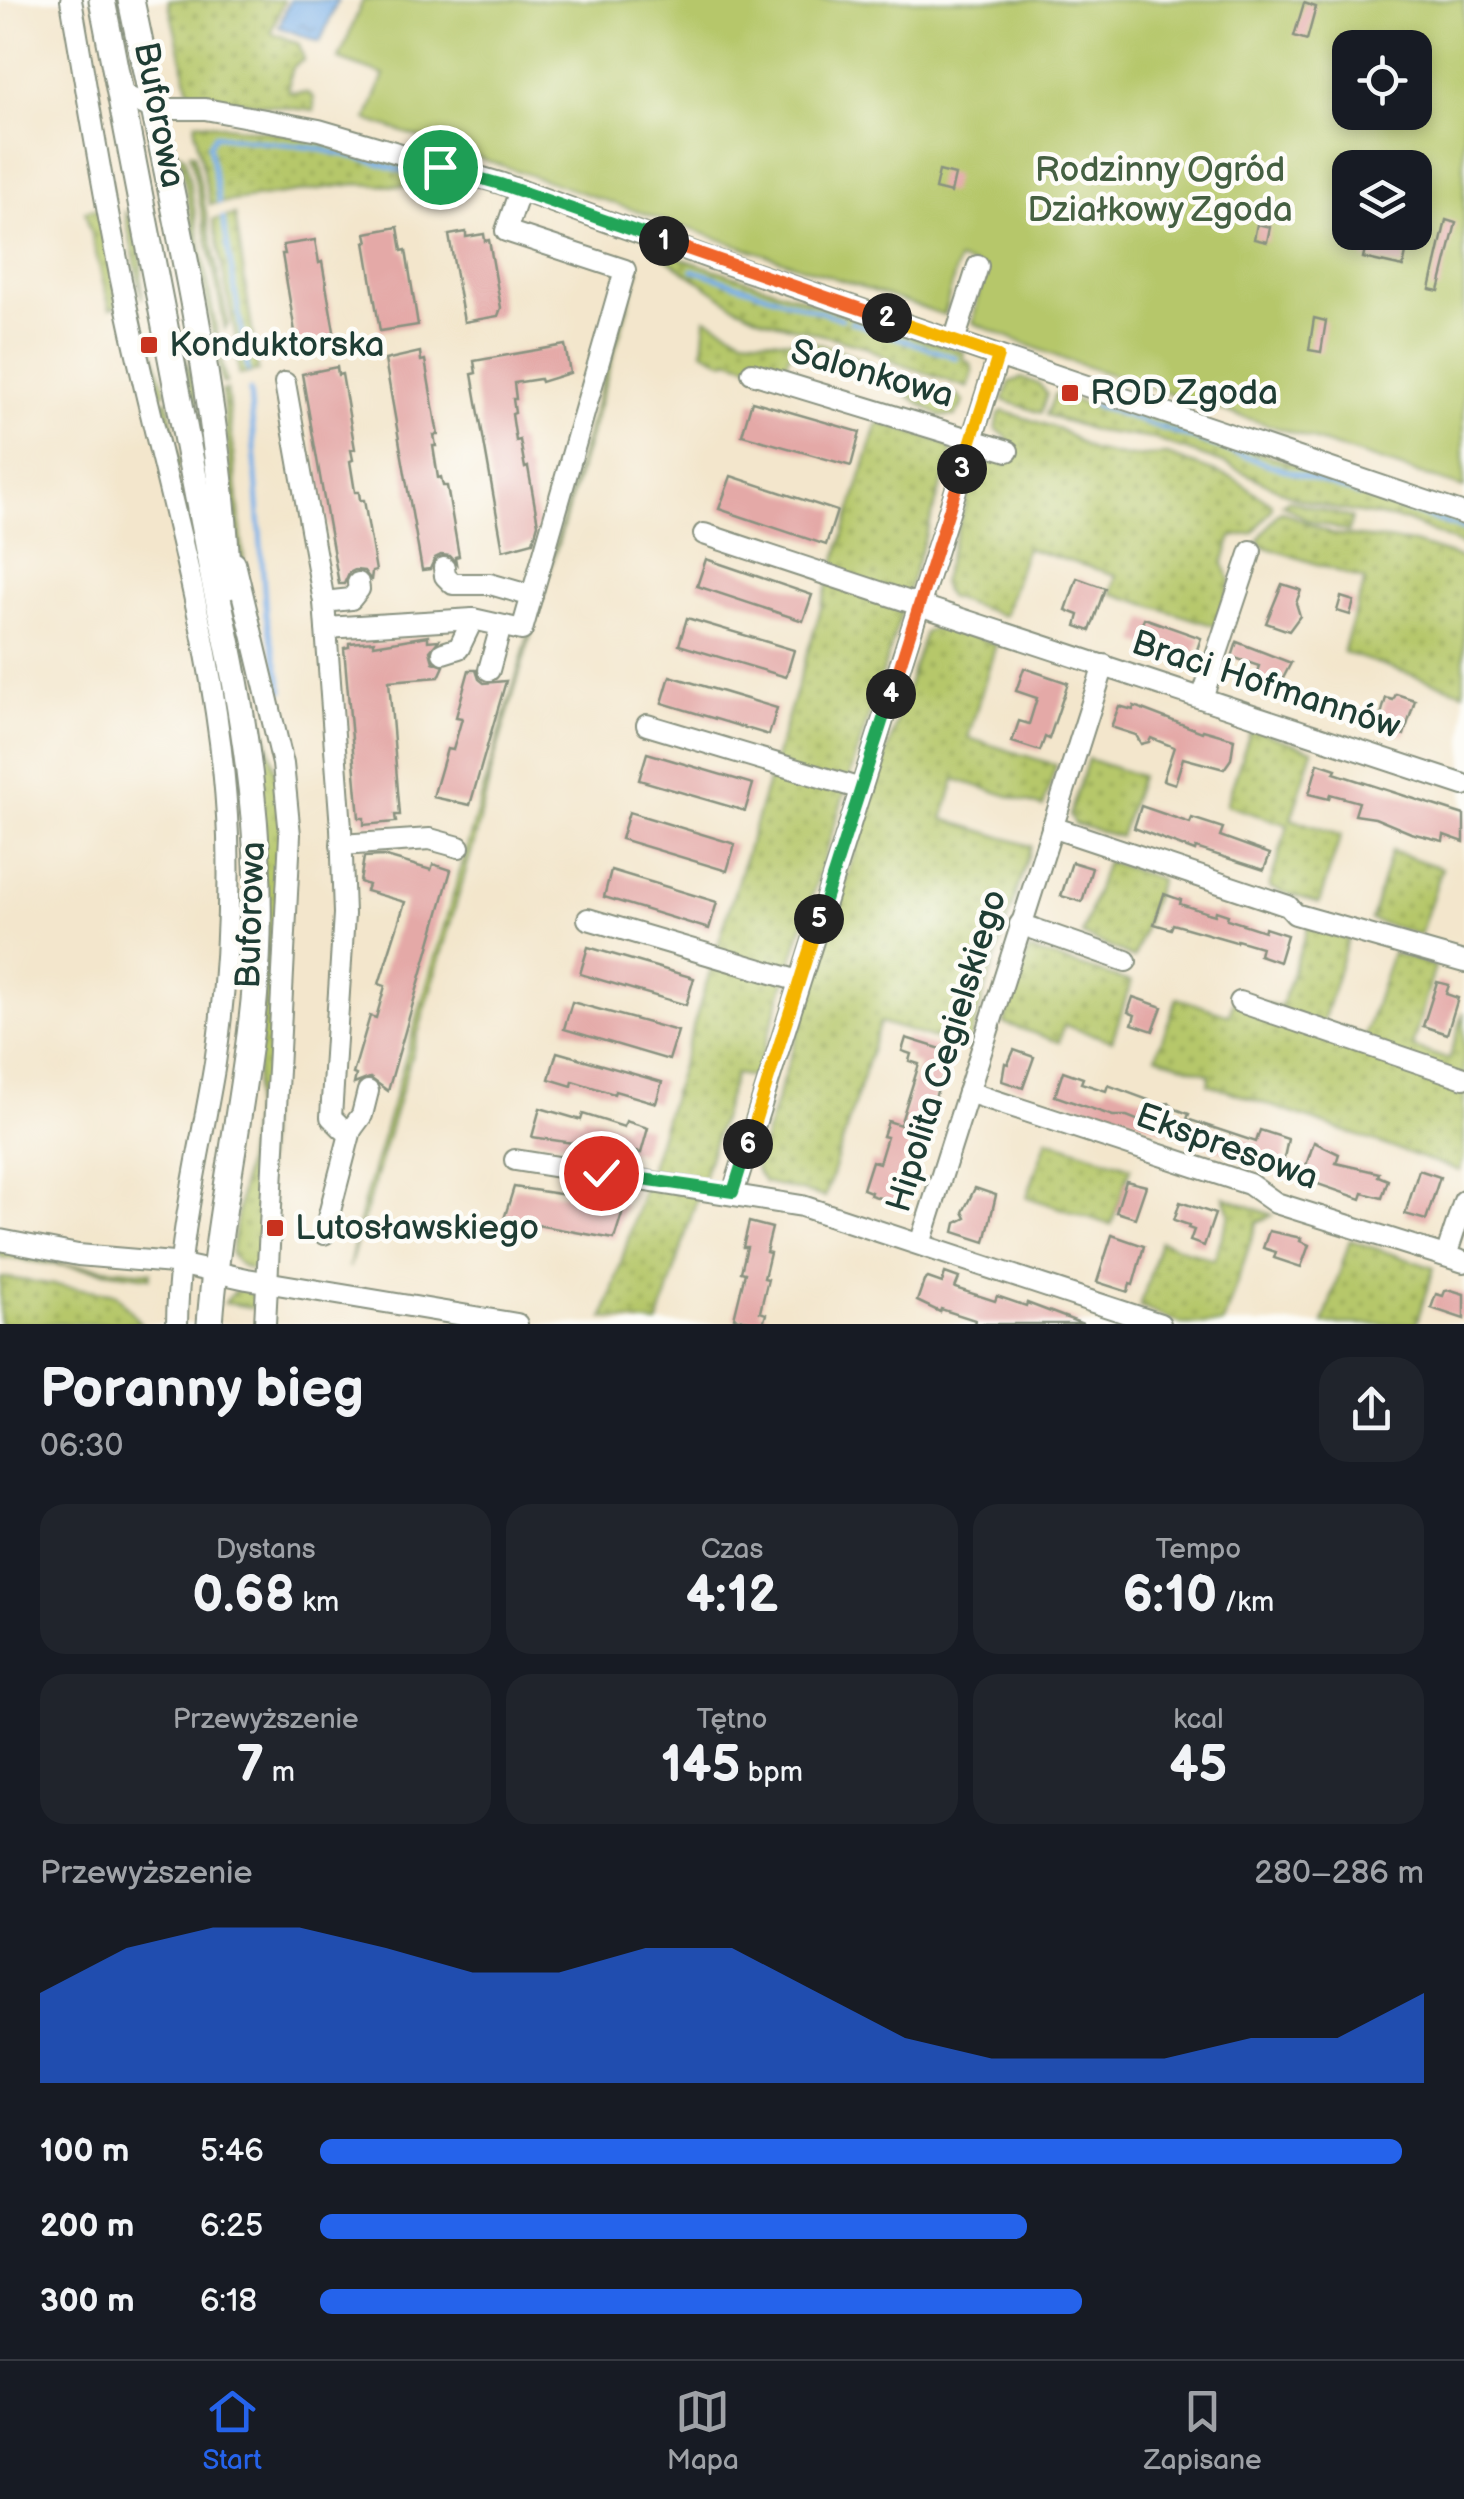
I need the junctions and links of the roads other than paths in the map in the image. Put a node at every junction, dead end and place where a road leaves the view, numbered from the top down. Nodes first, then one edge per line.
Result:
1 (71, 0) edge
2 (102, 0) edge
3 (131, 0) edge
4 (120, 93) junction
5 (153, 108) junction
6 (128, 134) junction
7 (520, 190) junction
8 (978, 266) dead end
9 (954, 341) junction
10 (998, 356) junction
11 (752, 373) dead end
12 (285, 384) dead end
13 (972, 438) junction
14 (1008, 450) dead end
15 (1464, 514) edge
16 (225, 516) junction
17 (704, 534) dead end
18 (1251, 551) dead end
19 (444, 568) dead end
20 (358, 582) dead end
21 (532, 596) junction
22 (324, 602) junction
23 (920, 604) junction
24 (473, 619) junction
25 (501, 626) junction
26 (326, 628) junction
27 (442, 653) dead end
28 (231, 654) junction
29 (1104, 665) junction
30 (489, 670) dead end
31 (1202, 698) junction
32 (646, 726) dead end
33 (1464, 786) edge
34 (861, 789) junction
35 (1052, 827) junction
36 (341, 845) junction
37 (460, 848) dead end
38 (588, 919) dead end
39 (1020, 924) junction
40 (1126, 961) dead end
41 (1464, 962) edge
42 (799, 981) junction
43 (1240, 1002) dead end
44 (1464, 1078) edge
45 (368, 1090) dead end
46 (968, 1092) junction
47 (351, 1130) junction
48 (515, 1160) dead end
49 (733, 1192) junction
50 (1464, 1201) edge
51 (324, 1234) dead end
52 (0, 1240) edge
53 (920, 1244) junction
54 (1455, 1259) edge
55 (181, 1265) junction
56 (214, 1273) junction
57 (266, 1282) junction
58 (1151, 1321) edge
59 (177, 1324) edge
60 (210, 1324) edge
61 (264, 1324) edge
62 (517, 1324) edge

1 - 55 street
2 - 4 main road, Buforowa
3 - 5 main road, Buforowa
4 - 5 street
4 - 6 main road, Buforowa
5 - 6 street
5 - 7 street
5 - 16 main road, Buforowa
6 - 28 main road, Buforowa
7 - 9 street
7 - 21 street
8 - 9 street
9 - 10 street
10 - 13 street
10 - 15 street
11 - 13 street, Salonkowa
12 - 22 street
13 - 14 street, Salonkowa
13 - 23 street
16 - 28 main road, Buforowa
16 - 57 street, Buforowa
17 - 23 street, Braci Hofmannów
18 - 31 street
19 - 21 street
20 - 22 street
21 - 25 street
22 - 26 street
23 - 29 street, Braci Hofmannów
23 - 34 street
24 - 25 street
24 - 26 street
24 - 27 street
25 - 30 street
26 - 36 street
28 - 56 main road, Buforowa
29 - 31 street, Braci Hofmannów
29 - 35 street, Hipolita Cegielskiego
31 - 33 street, Braci Hofmannów
32 - 34 street
34 - 42 street
35 - 39 street, Hipolita Cegielskiego
35 - 41 street
36 - 37 street
36 - 47 street
38 - 42 street
39 - 40 street
39 - 46 street, Hipolita Cegielskiego
42 - 49 street
43 - 44 street
45 - 47 street
46 - 53 street, Hipolita Cegielskiego
46 - 54 street, Ekspresowa
47 - 51 street
48 - 49 street
49 - 53 street
50 - 54 street
52 - 55 street
53 - 58 street, Hipolita Cegielskiego
55 - 56 street
55 - 59 street
56 - 57 street
56 - 60 main road, Buforowa
57 - 61 street, Buforowa
57 - 62 street

